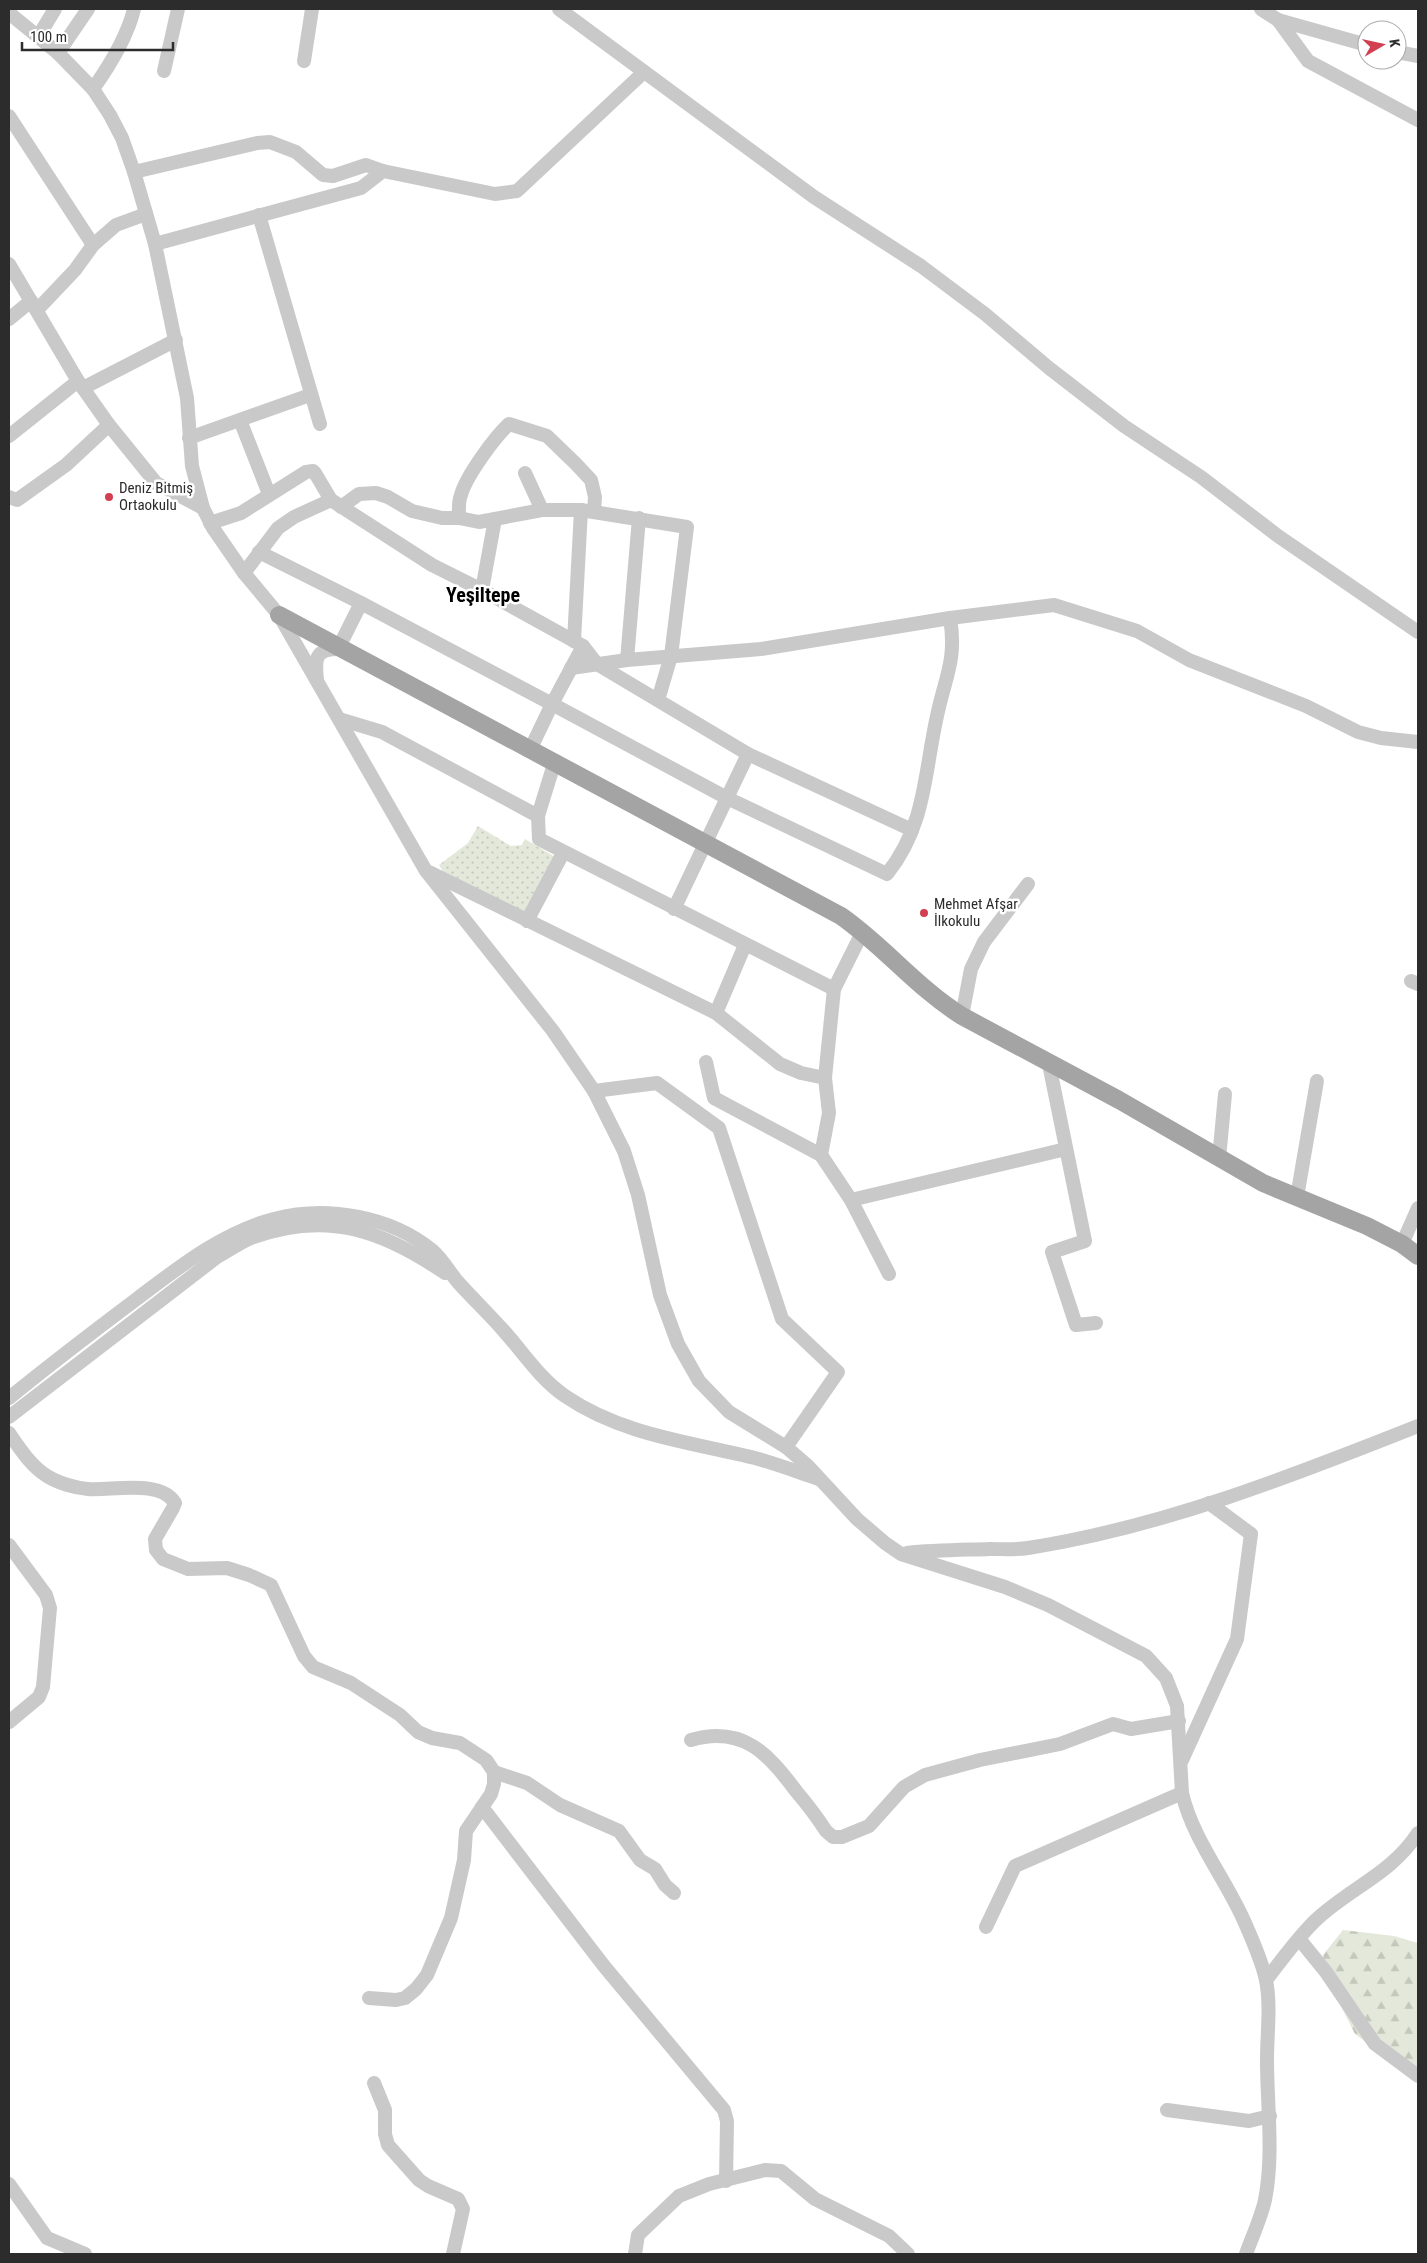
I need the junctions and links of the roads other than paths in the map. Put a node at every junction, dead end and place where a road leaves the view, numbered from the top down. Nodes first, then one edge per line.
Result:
1 (55, 9) edge
2 (88, 9) edge
3 (134, 9) edge
4 (178, 9) edge
5 (312, 9) edge
6 (559, 9) edge
7 (1261, 9) edge
8 (9, 13) edge
9 (1278, 20) junction
10 (38, 37) junction
11 (1357, 42) edge
12 (58, 54) junction
13 (304, 61) dead end
14 (164, 71) dead end
15 (644, 72) junction
16 (93, 89) junction
17 (9, 116) edge
18 (1418, 120) edge
19 (383, 171) junction
20 (134, 172) junction
21 (146, 214) junction
22 (259, 215) junction
23 (93, 244) junction
24 (155, 244) junction
25 (9, 264) edge
26 (34, 305) junction
27 (9, 319) edge
28 (176, 340) junction
29 (81, 384) junction
30 (310, 395) junction
31 (240, 420) junction
32 (320, 424) dead end
33 (109, 425) junction
34 (9, 436) edge
35 (188, 438) junction
36 (525, 473) dead end
37 (269, 494) junction
38 (9, 497) edge
39 (336, 504) junction
40 (203, 508) junction
41 (542, 510) junction
42 (588, 510) junction
43 (459, 518) junction
44 (639, 518) junction
45 (495, 519) junction
46 (210, 523) junction
47 (259, 552) junction
48 (244, 574) junction
49 (482, 590) junction
50 (361, 603) junction
51 (279, 615) junction
52 (950, 618) junction
53 (1418, 632) edge
54 (578, 643) junction
55 (338, 648) junction
56 (671, 656) junction
57 (627, 660) junction
58 (597, 664) junction
59 (572, 668) junction
60 (317, 683) junction
61 (658, 700) junction
62 (552, 704) junction
63 (339, 719) junction
64 (1418, 742) edge
65 (530, 750) junction
66 (748, 754) junction
67 (554, 764) junction
68 (727, 798) junction
69 (538, 816) junction
70 (912, 830) junction
71 (707, 844) junction
72 (563, 852) junction
73 (426, 871) junction
74 (1028, 884) dead end
75 (674, 909) junction
76 (527, 921) junction
77 (863, 932) junction
78 (744, 945) junction
79 (834, 990) junction
80 (716, 1013) junction
81 (962, 1016) junction
82 (706, 1062) dead end
83 (1049, 1064) junction
84 (825, 1078) junction
85 (1317, 1080) dead end
86 (594, 1091) junction
87 (1225, 1094) dead end
88 (1066, 1148) junction
89 (821, 1155) junction
90 (1219, 1159) junction
91 (1297, 1196) junction
92 (851, 1200) junction
93 (1418, 1208) edge
94 (1413, 1250) edge
95 (889, 1274) dead end
96 (459, 1283) junction
97 (1096, 1322) dead end
98 (9, 1398) edge
99 (9, 1417) edge
100 (1418, 1426) edge
101 (9, 1434) edge
102 (786, 1447) junction
103 (819, 1480) junction
104 (1208, 1503) junction
105 (9, 1545) edge
106 (901, 1554) junction
107 (1179, 1720) junction
108 (9, 1722) edge
109 (691, 1740) dead end
110 (1180, 1764) junction
111 (494, 1772) junction
112 (1182, 1793) junction
113 (482, 1807) junction
114 (1418, 1833) edge
115 (674, 1893) dead end
116 (986, 1927) dead end
117 (1300, 1940) junction
118 (1266, 1980) junction
119 (369, 1998) dead end
120 (1418, 2076) edge
121 (374, 2083) dead end
122 (1167, 2110) dead end
123 (1270, 2116) junction
124 (726, 2182) junction
125 (9, 2184) edge
126 (85, 2254) edge
127 (453, 2254) edge
128 (635, 2254) edge
129 (908, 2254) edge
130 (1246, 2254) edge

1 - 10 street
2 - 12 street
3 - 16 street
4 - 14 street
5 - 13 street
6 - 15 street
7 - 9 street
8 - 10 street
9 - 11 street
9 - 18 street
10 - 12 street
12 - 16 street
15 - 19 street
15 - 53 street
16 - 20 street
17 - 23 street
19 - 20 street
19 - 22 street
20 - 21 street
21 - 23 street
21 - 24 street
22 - 24 street
22 - 30 street
23 - 26 street
24 - 28 street
25 - 26 street
26 - 27 street
26 - 29 street
28 - 29 street
28 - 35 street
29 - 33 street
29 - 34 street
30 - 31 street
30 - 32 street
31 - 35 street
31 - 37 street
33 - 38 street
33 - 40 street
35 - 40 street
36 - 41 street
37 - 39 street
37 - 46 street
39 - 43 street
39 - 47 street
39 - 49 street
40 - 46 street
41 - 42 street
41 - 45 street
42 - 43 street
42 - 44 street
42 - 54 street
43 - 45 street
44 - 56 street
44 - 57 street
45 - 49 street
46 - 48 street
47 - 48 street
47 - 50 street
48 - 51 street
49 - 54 street
50 - 55 street
50 - 62 street
51 - 55 main road
51 - 60 street
52 - 56 street
52 - 64 street
52 - 70 street
54 - 58 street
54 - 59 street
55 - 60 street
55 - 65 main road
56 - 57 street
56 - 61 street
57 - 58 street
58 - 59 street
58 - 61 street
59 - 62 street
60 - 63 street
61 - 66 street
62 - 65 street
62 - 68 street
63 - 69 street
63 - 73 street
65 - 67 main road
66 - 68 street
66 - 70 street
67 - 69 street
67 - 71 main road
68 - 70 street
68 - 71 street
69 - 72 street
71 - 75 street
71 - 77 main road
72 - 75 street
72 - 76 street
73 - 76 street
73 - 86 street
74 - 81 street
75 - 78 street
76 - 80 street
77 - 79 street
77 - 81 main road
78 - 79 street
78 - 80 street
79 - 84 street
80 - 84 street
81 - 83 main road
82 - 89 street
83 - 88 street
83 - 90 main road
84 - 89 street
85 - 91 street
86 - 102 street
86 - 102 street
87 - 90 street
88 - 92 street
88 - 97 street
89 - 92 street
90 - 91 main road
91 - 94 main road
92 - 95 street
93 - 94 street
96 - 98 street
96 - 99 street
96 - 103 street
100 - 104 street
101 - 111 street
102 - 103 street
103 - 106 street
104 - 106 street
104 - 110 street
105 - 108 street
106 - 107 street
107 - 109 street
107 - 110 street
110 - 112 street
111 - 113 street
111 - 115 street
112 - 116 street
112 - 118 street
113 - 119 street
113 - 124 street
114 - 117 street
117 - 118 street
117 - 120 street
118 - 123 street
121 - 127 street
122 - 123 street
123 - 130 street
124 - 128 street
124 - 129 street
125 - 126 street

